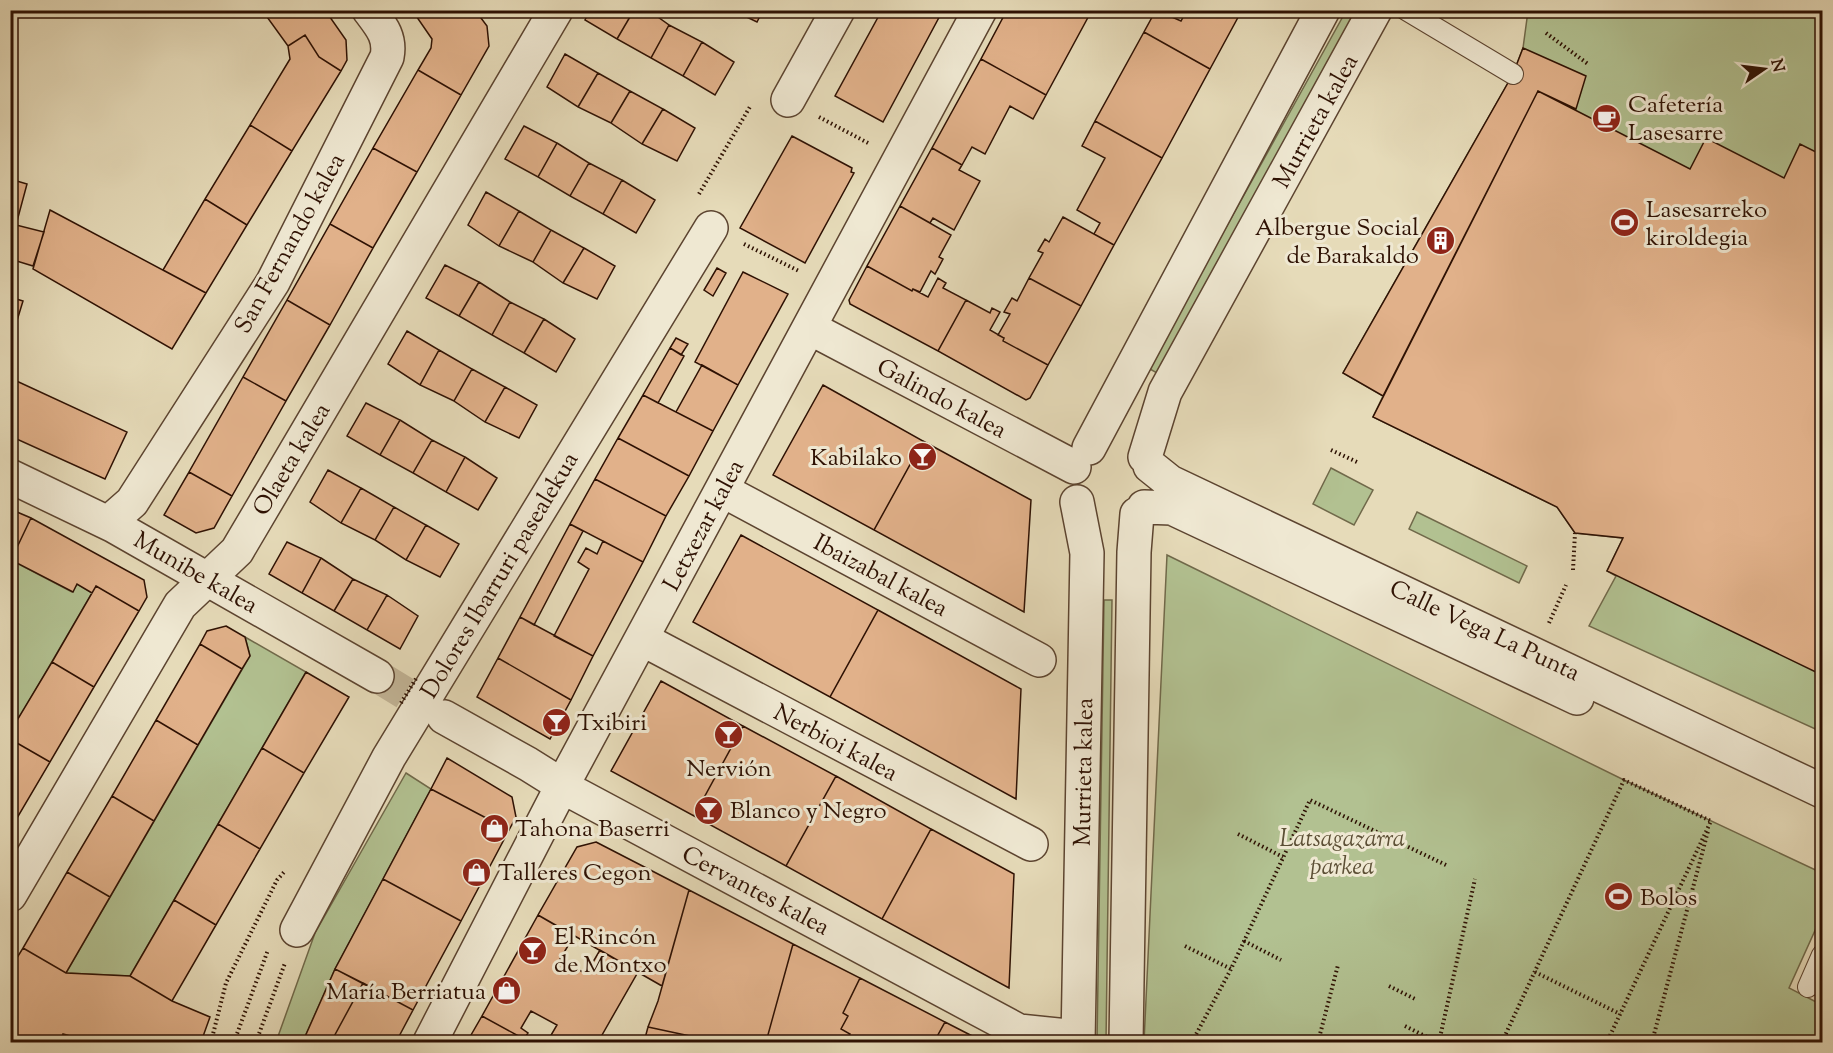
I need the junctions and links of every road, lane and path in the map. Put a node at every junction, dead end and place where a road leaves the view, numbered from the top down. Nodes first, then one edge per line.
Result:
1 (369, 10) edge
2 (838, 10) edge
3 (980, 10) edge
4 (1323, 10) edge
5 (1375, 10) edge
6 (1406, 10) edge
7 (542, 18) edge
8 (1546, 33) dead end
9 (1588, 64) dead end
10 (1513, 74) dead end
11 (788, 100) joint
12 (898, 159) junction
13 (711, 228) joint
14 (831, 287) junction
15 (810, 328) junction
16 (1331, 450) dead end
17 (1081, 458) junction
18 (1147, 462) junction
19 (1357, 462) dead end
20 (10, 476) edge
21 (722, 490) junction
22 (1077, 502) junction
23 (1141, 511) junction
24 (108, 523) junction
25 (1575, 533) dead end
26 (1573, 570) dead end
27 (206, 580) junction
28 (1566, 585) dead end
29 (1548, 625) dead end
30 (642, 639) junction
31 (1039, 660) dead end
32 (377, 676) tunnel mouth
33 (417, 677) dead end
34 (401, 703) dead end
35 (444, 717) tunnel mouth
36 (562, 786) junction
37 (1822, 791) edge
38 (1822, 810) edge
39 (1711, 821) junction
40 (1238, 834) dead end
41 (1031, 844) dead end
42 (1283, 857) junction
43 (1446, 865) dead end
44 (1475, 879) dead end
45 (10, 895) edge
46 (297, 930) joint
47 (1244, 941) junction
48 (1185, 946) dead end
49 (269, 947) dead end
50 (1822, 956) edge
51 (1281, 960) dead end
52 (1338, 965) dead end
53 (1231, 969) junction
54 (1535, 972) junction
55 (1389, 986) dead end
56 (1808, 987) dead end
57 (1417, 1000) dead end
58 (1620, 1014) junction
59 (1405, 1026) dead end
60 (1078, 1040) edge
61 (234, 1042) edge
62 (256, 1042) edge
63 (430, 1042) edge
64 (1126, 1042) edge
65 (1192, 1042) edge
66 (1318, 1042) edge
67 (1438, 1042) edge
68 (1502, 1042) edge
69 (1607, 1042) edge
70 (1652, 1042) edge

1 - 24 street, San Fernando kalea
2 - 11 street
3 - 12 street, Letxezar kalea
4 - 17 street, Murrieta kalea
5 - 18 street, Murrieta kalea
6 - 10 lane
7 - 27 street, Olaeta kalea
8 - 9 path
11 - 12 path
12 - 14 street, Letxezar kalea
13 - 14 path
13 - 46 street, Dolores Ibarruri pasealekua
14 - 15 street, Letxezar kalea
15 - 17 street, Galindo kalea
15 - 21 street, Letxezar kalea
16 - 19 path
17 - 18 street
17 - 22 street
18 - 23 street
18 - 37 street, Calle Vega La Punta
20 - 24 street, Munibe kalea
21 - 30 street, Letxezar kalea
21 - 31 street, Ibaizabal kalea
22 - 23 street
22 - 60 street, Murrieta kalea
23 - 38 street, Calle Vega La Punta
23 - 64 street, Murrieta kalea
24 - 27 street, Munibe kalea
25 - 26 path
27 - 32 street, Munibe kalea
27 - 45 street, Olaeta kalea
28 - 29 path
30 - 36 street, Letxezar kalea
30 - 41 street, Nerbioi kalea
33 - 34 path, bridge
35 - 36 street, Cervantes kalea
36 - 60 street, Cervantes kalea
36 - 63 street, Letxezar kalea
39 - 54 path
39 - 58 path
39 - 70 path
40 - 42 path
42 - 43 path
42 - 47 path
44 - 67 path
46 - 62 path
47 - 51 path
47 - 53 path
48 - 53 path
49 - 61 path
50 - 56 lane
52 - 66 path
53 - 65 path
54 - 58 path
54 - 68 path
55 - 57 path
58 - 69 path
59 - 67 path

